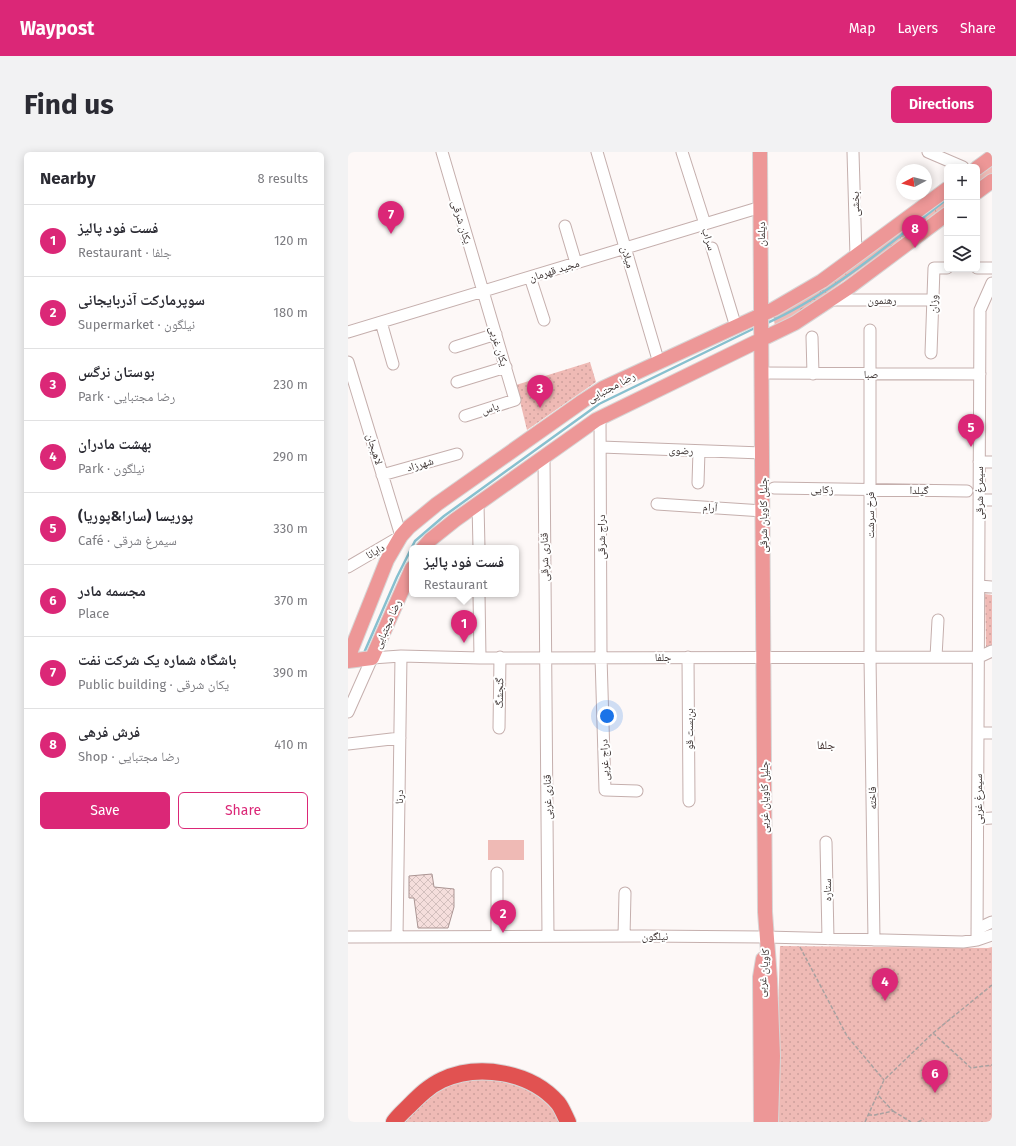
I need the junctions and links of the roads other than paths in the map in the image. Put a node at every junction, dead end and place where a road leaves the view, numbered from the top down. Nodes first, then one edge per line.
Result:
1 (442, 152) edge
2 (598, 152) edge
3 (682, 152) edge
4 (760, 152) edge
5 (853, 152) edge
6 (928, 152) edge
7 (992, 157) edge
8 (956, 164) edge
9 (980, 166) edge
10 (992, 181) edge
11 (980, 190) edge
12 (944, 192) edge
13 (760, 207) junction
14 (944, 216) edge
15 (705, 224) junction
16 (565, 226) dead end
17 (625, 248) junction
18 (712, 248) dead end
19 (856, 256) junction
20 (576, 263) junction
21 (944, 268) edge
22 (980, 268) edge
23 (992, 268) edge
24 (530, 277) junction
25 (992, 283) edge
26 (483, 291) junction
27 (831, 300) junction
28 (933, 300) junction
29 (980, 310) junction
30 (992, 310) edge
31 (761, 315) junction
32 (544, 320) dead end
33 (381, 322) junction
34 (736, 327) junction
35 (870, 330) dead end
36 (348, 332) edge
37 (496, 334) junction
38 (812, 336) dead end
39 (762, 340) junction
40 (455, 347) dead end
41 (931, 353) dead end
42 (348, 362) edge
43 (659, 362) junction
44 (393, 364) dead end
45 (506, 367) junction
46 (762, 374) junction
47 (813, 374) junction
48 (870, 374) junction
49 (980, 374) junction
50 (457, 382) dead end
51 (515, 400) joint
52 (465, 416) dead end
53 (600, 417) junction
54 (600, 447) junction
55 (698, 450) junction
56 (762, 453) junction
57 (457, 454) dead end
58 (544, 457) junction
59 (979, 462) junction
60 (992, 462) edge
61 (382, 475) junction
62 (698, 483) dead end
63 (774, 488) dead end
64 (870, 489) junction
65 (967, 491) dead end
66 (979, 500) junction
67 (992, 500) edge
68 (478, 504) junction
69 (657, 504) dead end
70 (762, 511) junction
71 (401, 536) junction
72 (426, 545) edge
73 (479, 545) edge
74 (348, 566) edge
75 (409, 575) edge
76 (979, 586) junction
77 (992, 587) edge
78 (479, 597) edge
79 (938, 620) dead end
80 (992, 651) edge
81 (401, 656) junction
82 (545, 657) junction
83 (601, 657) junction
84 (688, 657) junction
85 (764, 657) junction
86 (870, 657) junction
87 (936, 657) junction
88 (979, 657) junction
89 (348, 658) edge
90 (372, 658) junction
91 (480, 658) junction
92 (500, 658) junction
93 (348, 661) edge
94 (348, 712) edge
95 (498, 728) dead end
96 (978, 733) junction
97 (992, 733) edge
98 (400, 738) junction
99 (348, 744) edge
100 (637, 791) dead end
101 (689, 801) dead end
102 (992, 818) edge
103 (978, 819) junction
104 (826, 842) dead end
105 (497, 874) dead end
106 (625, 894) dead end
107 (992, 922) edge
108 (977, 929) junction
109 (992, 935) edge
110 (498, 936) junction
111 (548, 936) junction
112 (624, 936) junction
113 (397, 937) junction
114 (766, 937) junction
115 (348, 938) edge
116 (828, 939) junction
117 (874, 940) junction
118 (977, 940) junction
119 (394, 1122) edge
120 (568, 1122) edge
121 (761, 1122) edge
122 (771, 1122) edge

1 - 26 street, یکان شرقی
2 - 17 street, میلان
3 - 15 street, سراب
4 - 13 main road, دیلمان
5 - 19 street, بخشی
6 - 8 street
7 - 9 main road
10 - 11 main road
12 - 19 main road, رضا مجتبایی
13 - 15 street, مجید قهرمان
13 - 31 main road, دیلمان
14 - 27 main road, رضا مجتبایی
15 - 17 street, مجید قهرمان
16 - 20 street
17 - 20 street, مجید قهرمان
17 - 43 street, میلان
18 - 34 street, سراب
19 - 31 main road, رضا مجتبایی
20 - 24 street, مجید قهرمان
21 - 28 street, وزان
22 - 23 street
24 - 26 street, مجید قهرمان
24 - 32 street
25 - 29 street, سیمرغ شرقی
26 - 33 street, مجید قهرمان
26 - 37 street, یکان غربی
27 - 28 street, رهنمون
27 - 39 main road, رضا مجتبایی
28 - 41 street, وزان
29 - 30 street
29 - 49 street, سیمرغ شرقی
31 - 34 main road, رضا مجتبایی
31 - 39 main road, دیلمان
33 - 36 street, مجید قهرمان
33 - 44 street
34 - 43 main road, رضا مجتبایی
35 - 48 street, فرخ سرشت
37 - 40 street
37 - 45 street, یکان غربی
38 - 47 street
39 - 46 main road, جلیل کاویان شرقی
39 - 53 main road, رضا مجتبایی
42 - 61 street, لاهیجان
43 - 71 main road, رضا مجتبایی
45 - 50 street
45 - 51 street, یکان غربی
46 - 47 street, صبا
46 - 56 main road, جلیل کاویان شرقی
47 - 48 street, صبا
48 - 49 street, صبا
48 - 64 street, فرخ سرشت
49 - 59 street, سیمرغ شرقی
51 - 52 street, یاس
53 - 54 street, دراج شرقی
53 - 58 main road, رضا مجتبایی
54 - 55 street, رضوی
54 - 83 street, دراج شرقی
55 - 56 street, رضوی
55 - 62 street
56 - 70 main road, جلیل کاویان شرقی
57 - 61 street, شهرزاد
58 - 68 main road, رضا مجتبایی
58 - 82 street, قناری شرقی
59 - 60 street
59 - 66 street, سیمرغ شرقی
61 - 71 street, لاهیجان
63 - 64 street, زکایی
64 - 65 street, گیلدا
64 - 86 street, فرخ سرشت
66 - 67 street
66 - 76 street, سیمرغ شرقی
68 - 72 main road, رضا مجتبایی
68 - 73 street
69 - 70 street, آرام
70 - 85 main road, جلیل کاویان شرقی
71 - 74 street, دایانا
71 - 89 main road, رضا مجتبایی
75 - 90 main road, رضا مجتبایی
76 - 77 street
76 - 88 street, سیمرغ شرقی
78 - 91 street
79 - 87 street
80 - 88 street
81 - 90 street, جلفا
81 - 91 street, جلفا
81 - 98 street, درنا
82 - 83 street, جلفا
82 - 92 street, جلفا
82 - 111 street, قناری غربی
83 - 84 street, جلفا
83 - 100 street, دراج غربی
84 - 85 street, جلفا
84 - 101 street, بن‌بست قو
85 - 86 street, جلفا
85 - 114 main road, جلیل کاویان غربی
86 - 87 street, جلفا
86 - 117 street, فاخته
87 - 88 street, جلفا
88 - 96 street, سیمرغ غربی
90 - 93 main road, جلفا
90 - 94 street
91 - 92 street, جلفا
92 - 95 street, گنجشگ
96 - 97 street
96 - 103 street, سیمرغ غربی
98 - 99 street
98 - 113 street, درنا
102 - 103 street
103 - 108 street, سیمرغ غربی
104 - 116 street, ستاره
105 - 110 street
106 - 112 street
107 - 108 street
108 - 118 street, سیمرغ غربی
109 - 118 street, نیلگون
110 - 111 street, نیلگون
110 - 113 street, نیلگون
111 - 112 street, نیلگون
112 - 114 street, نیلگون
113 - 115 street, نیلگون
114 - 116 street, نیلگون
114 - 121 main road, کاویان غربی
114 - 122 main road, کاویان غربی
116 - 117 street, نیلگون
117 - 118 street, نیلگون
119 - 120 highway

